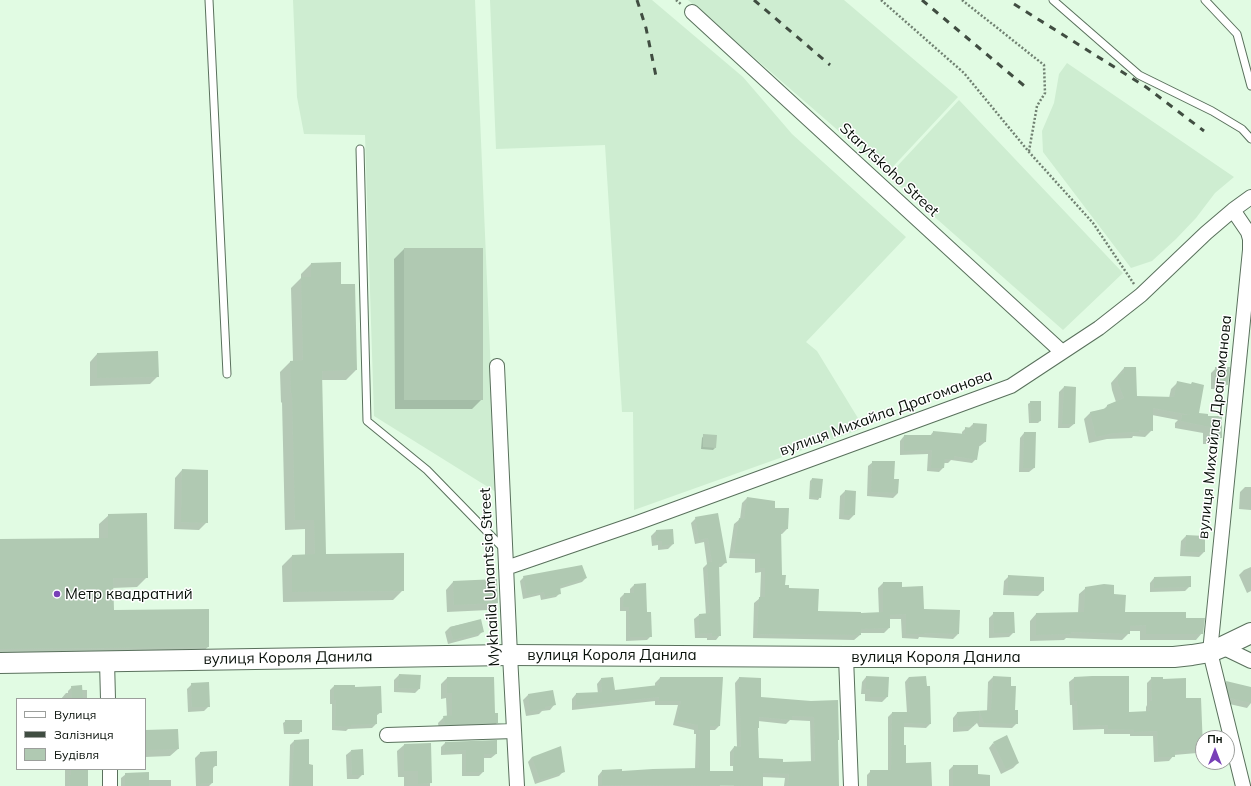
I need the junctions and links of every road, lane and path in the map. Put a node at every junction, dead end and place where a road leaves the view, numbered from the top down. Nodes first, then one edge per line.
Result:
1 (209, 0) edge
2 (881, 0) edge
3 (962, 0) edge
4 (1053, 0) edge
5 (1205, 0) edge
6 (692, 12) dead end
7 (1251, 86) edge
8 (1251, 139) edge
9 (360, 149) dead end
10 (1029, 152) junction
11 (1251, 197) edge
12 (1233, 210) junction
13 (1141, 295) junction
14 (1062, 352) junction
15 (497, 366) dead end
16 (227, 374) dead end
17 (506, 550) junction
18 (506, 568) junction
19 (1251, 633) edge
20 (1216, 649) junction
21 (510, 654) junction
22 (846, 657) junction
23 (107, 661) junction
24 (1251, 661) edge
25 (0, 663) edge
26 (108, 698) edge
27 (514, 731) junction
28 (387, 734) dead end
29 (110, 770) edge
30 (110, 786) edge
31 (517, 786) edge
32 (851, 786) edge
33 (1243, 786) edge

1 - 16 lane
2 - 10 path
3 - 10 path
4 - 8 lane
5 - 7 lane
6 - 14 street, Starytskoho Street
9 - 17 lane
10 - 13 path
11 - 12 street, вулиця Михайла Драгоманова
12 - 13 street, вулиця Михайла Драгоманова
12 - 20 street, вулиця Михайла Драгоманова
13 - 14 street, вулиця Михайла Драгоманова
14 - 18 street, вулиця Михайла Драгоманова
15 - 17 street, Mykhaila Umantsia Street
17 - 18 street, Mykhaila Umantsia Street
18 - 21 street, Mykhaila Umantsia Street
19 - 20 main road, вулиця Короля Данила
20 - 22 main road, вулиця Короля Данила
20 - 24 street
20 - 33 street, вулиця Михайла Драгоманова
21 - 22 main road, вулиця Короля Данила
21 - 23 main road, вулиця Короля Данила
21 - 27 street, Mykhaila Umantsia Street
22 - 32 street
23 - 25 main road, вулиця Короля Данила
23 - 26 street
27 - 28 street
27 - 31 street, Mykhaila Umantsia Street
29 - 30 street

